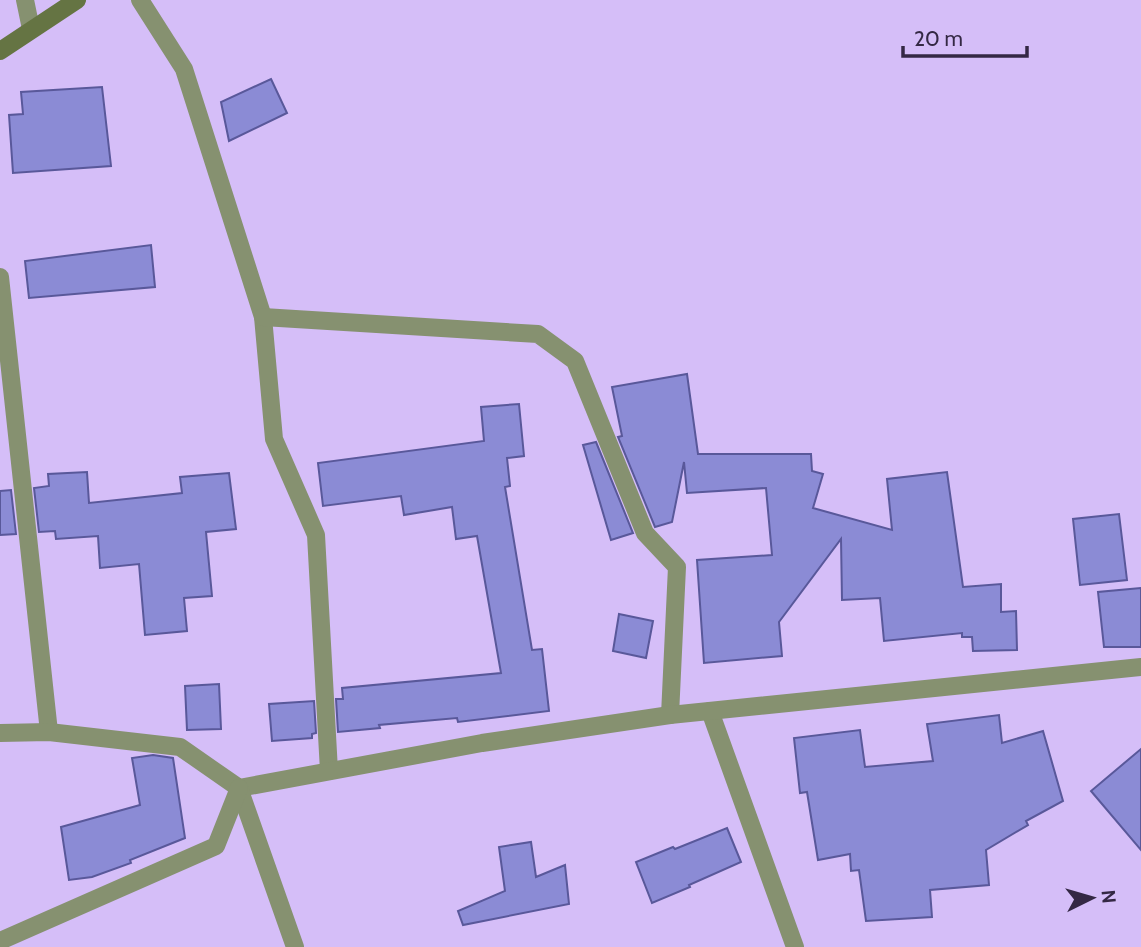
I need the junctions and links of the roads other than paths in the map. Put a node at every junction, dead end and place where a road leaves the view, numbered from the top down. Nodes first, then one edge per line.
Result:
1 (25, 0) edge
2 (77, 0) edge
3 (140, 0) edge
4 (31, 29) junction
5 (0, 51) edge
6 (0, 277) edge
7 (263, 317) junction
8 (1141, 667) edge
9 (710, 711) junction
10 (670, 715) junction
11 (49, 732) junction
12 (0, 733) edge
13 (329, 771) junction
14 (239, 788) junction
15 (0, 941) edge
16 (295, 947) edge
17 (795, 947) edge

1 - 4 street
2 - 4 street
3 - 7 street
4 - 5 street
6 - 11 street
7 - 10 street
7 - 13 street
8 - 9 street
9 - 10 street
9 - 17 street
10 - 13 street
11 - 12 street
11 - 14 street
13 - 14 street
14 - 15 street
14 - 16 street

